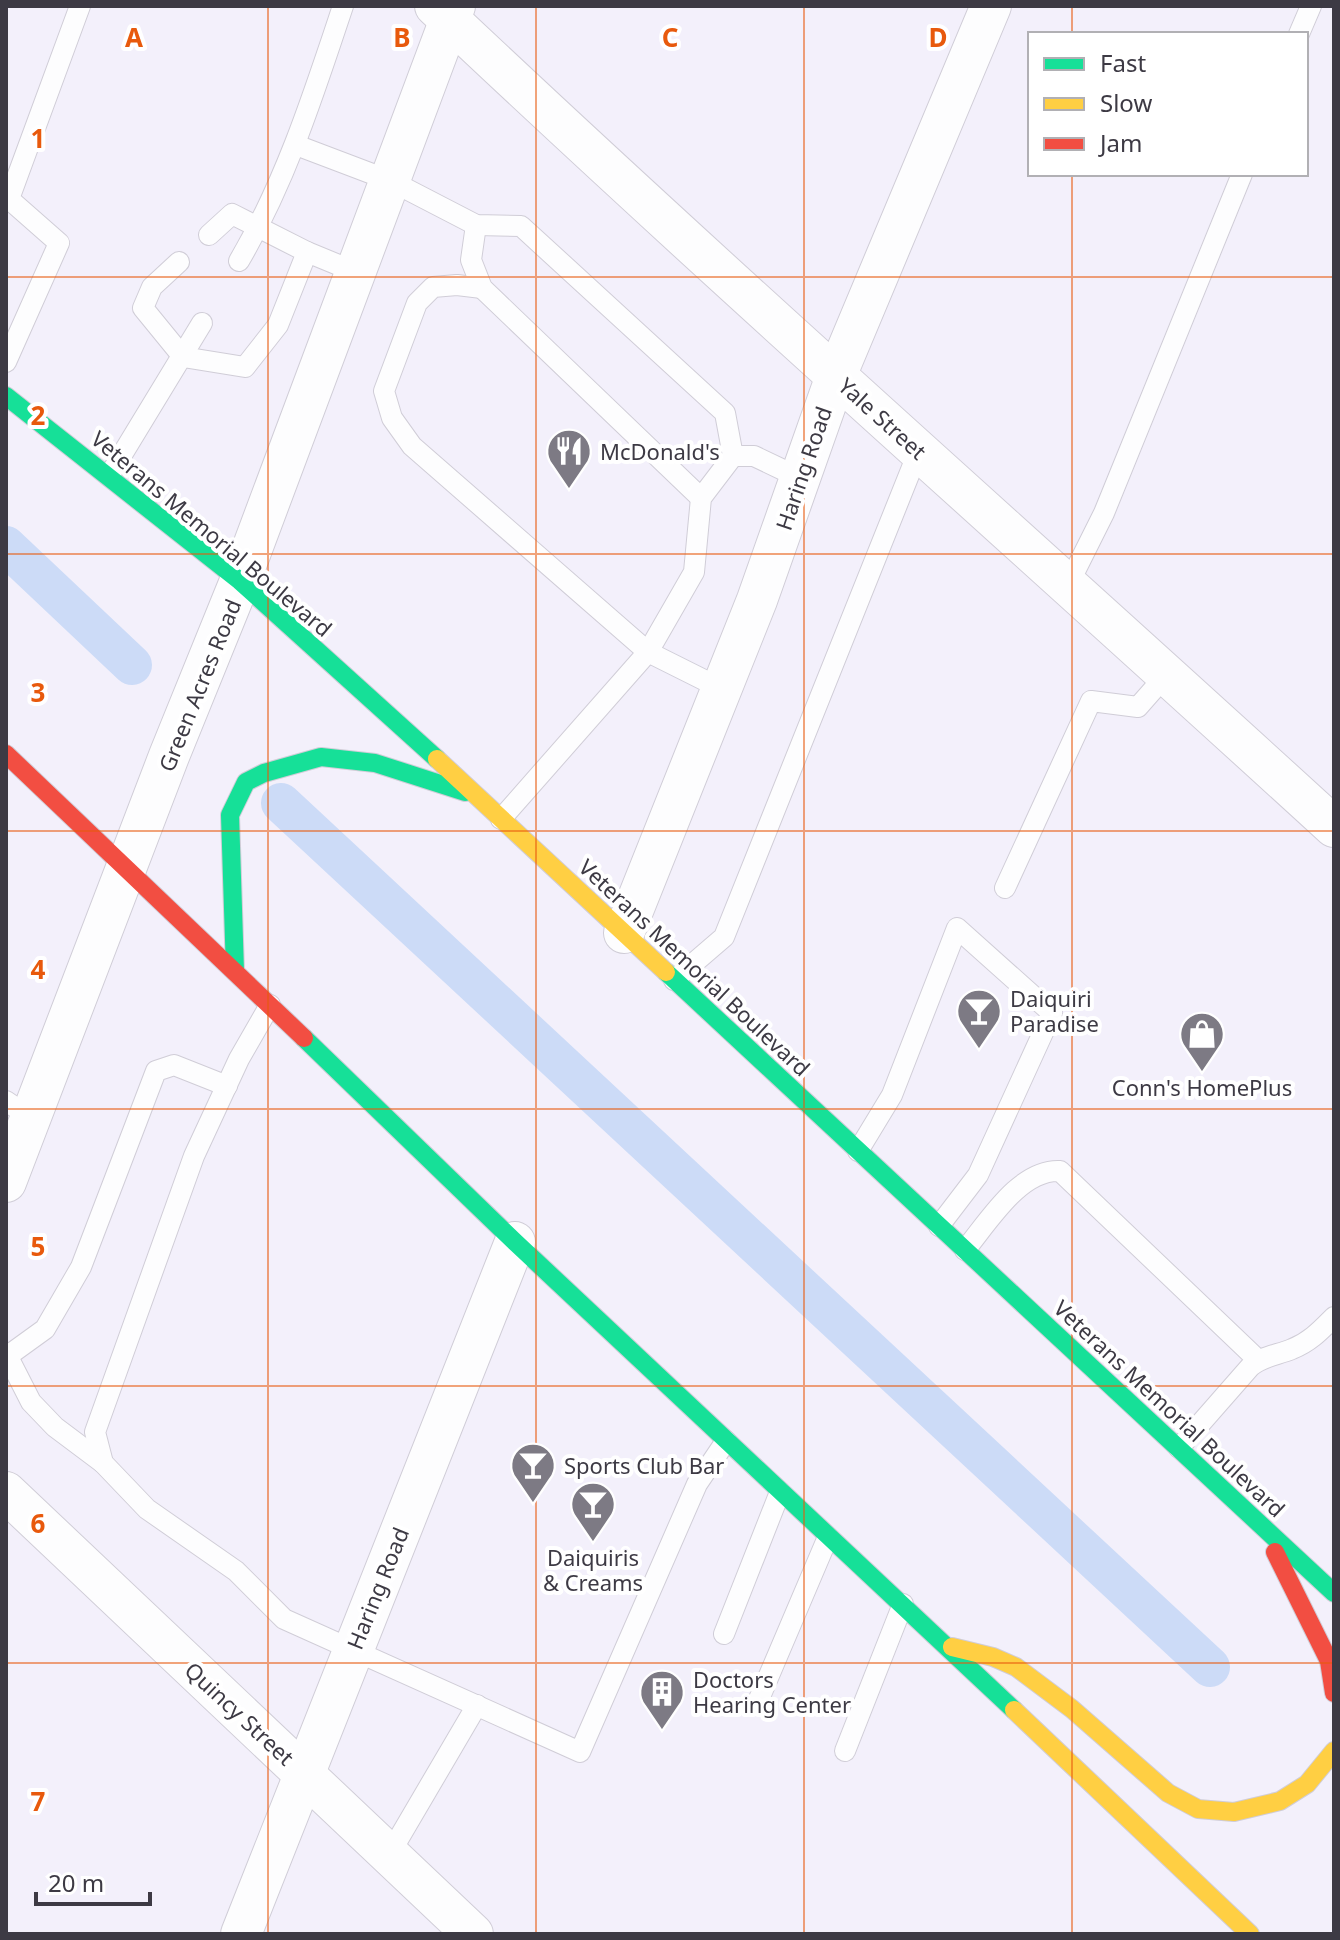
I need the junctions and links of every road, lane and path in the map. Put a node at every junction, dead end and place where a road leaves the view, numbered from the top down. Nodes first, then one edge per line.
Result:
1 (80, 6) edge
2 (343, 6) edge
3 (991, 6) edge
4 (1311, 6) edge
5 (447, 11) edge
6 (1300, 32) edge
7 (296, 145) junction
8 (1241, 176) edge
9 (391, 181) junction
10 (476, 225) junction
11 (258, 229) junction
12 (209, 235) dead end
13 (307, 252) junction
14 (239, 261) dead end
15 (179, 262) dead end
16 (358, 273) junction
17 (482, 288) junction
18 (202, 323) dead end
19 (183, 357) junction
20 (6, 362) edge
21 (836, 376) junction
22 (6, 396) edge
23 (919, 450) junction
24 (733, 456) junction
25 (109, 476) junction
26 (800, 478) junction
27 (701, 498) junction
28 (240, 581) junction
29 (1069, 583) junction
30 (648, 652) junction
31 (1167, 674) junction
32 (722, 689) junction
33 (6, 754) edge
34 (478, 797) junction
35 (501, 819) junction
36 (1334, 827) edge
37 (128, 868) junction
38 (1005, 888) dead end
39 (624, 933) junction
40 (235, 971) junction
41 (674, 980) junction
42 (270, 1005) junction
43 (227, 1086) junction
44 (18, 1110) edge
45 (858, 1151) junction
46 (6, 1182) edge
47 (939, 1226) junction
48 (515, 1242) junction
49 (965, 1250) junction
50 (1334, 1317) edge
51 (8, 1354) edge
52 (1258, 1360) junction
53 (726, 1441) junction
54 (1179, 1448) junction
55 (103, 1463) junction
56 (6, 1492) edge
57 (780, 1492) junction
58 (1260, 1524) junction
59 (828, 1537) junction
60 (1334, 1593) edge
61 (903, 1604) junction
62 (724, 1634) dead end
63 (945, 1646) junction
64 (352, 1648) junction
65 (1334, 1693) edge
66 (759, 1699) dead end
67 (477, 1705) junction
68 (845, 1751) dead end
69 (1334, 1751) edge
70 (303, 1773) junction
71 (389, 1855) junction
72 (241, 1934) edge
73 (473, 1934) edge
74 (1250, 1934) edge

1 - 20 lane
2 - 7 lane
3 - 21 street, Haring Road
4 - 6 lane
5 - 9 street, Green Acres Road
5 - 21 street, Yale Street
7 - 9 lane
7 - 11 lane
8 - 29 lane
9 - 10 lane
9 - 16 street, Green Acres Road
10 - 17 lane
10 - 24 lane
11 - 12 lane
11 - 13 lane
11 - 14 lane
13 - 16 lane
13 - 19 lane
15 - 19 lane
16 - 28 street, Green Acres Road
17 - 27 lane
17 - 30 lane
18 - 19 lane
19 - 25 lane
21 - 23 street, Yale Street
21 - 26 street, Haring Road
22 - 25 main road, Veterans Memorial Boulevard
23 - 29 street, Yale Street
23 - 41 lane
24 - 26 lane
24 - 27 lane
25 - 28 main road, Veterans Memorial Boulevard
26 - 32 street, Haring Road
27 - 30 lane
28 - 34 main road, Veterans Memorial Boulevard
28 - 37 street, Green Acres Road
29 - 31 street, Yale Street
30 - 32 lane
30 - 35 lane
31 - 36 street, Yale Street
31 - 38 lane
32 - 39 street, Haring Road
33 - 37 main road
34 - 35 main road, Veterans Memorial Boulevard
34 - 40 main road
35 - 39 main road, Veterans Memorial Boulevard
37 - 40 main road
37 - 44 street, Green Acres Road
39 - 41 main road, Veterans Memorial Boulevard
40 - 42 main road
41 - 45 main road, Veterans Memorial Boulevard
42 - 43 lane
42 - 48 main road
43 - 51 lane
43 - 55 lane
44 - 46 street, Green Acres Road
45 - 47 main road, Veterans Memorial Boulevard
45 - 47 lane
47 - 49 main road, Veterans Memorial Boulevard
48 - 53 main road
48 - 64 street, Haring Road
49 - 52 lane
49 - 54 main road, Veterans Memorial Boulevard
50 - 52 lane
51 - 55 lane
52 - 54 lane
53 - 57 main road
53 - 67 lane
54 - 58 main road, Veterans Memorial Boulevard
55 - 64 lane
56 - 70 street, Quincy Street
57 - 59 main road
57 - 62 lane
58 - 60 main road, Veterans Memorial Boulevard
58 - 65 main road
59 - 61 main road
59 - 66 lane
61 - 63 main road
61 - 68 lane
63 - 69 main road
63 - 74 main road
64 - 67 lane
64 - 70 street, Haring Road
67 - 71 lane
70 - 71 street, Quincy Street
70 - 72 street, Haring Road
71 - 73 street, Quincy Street

